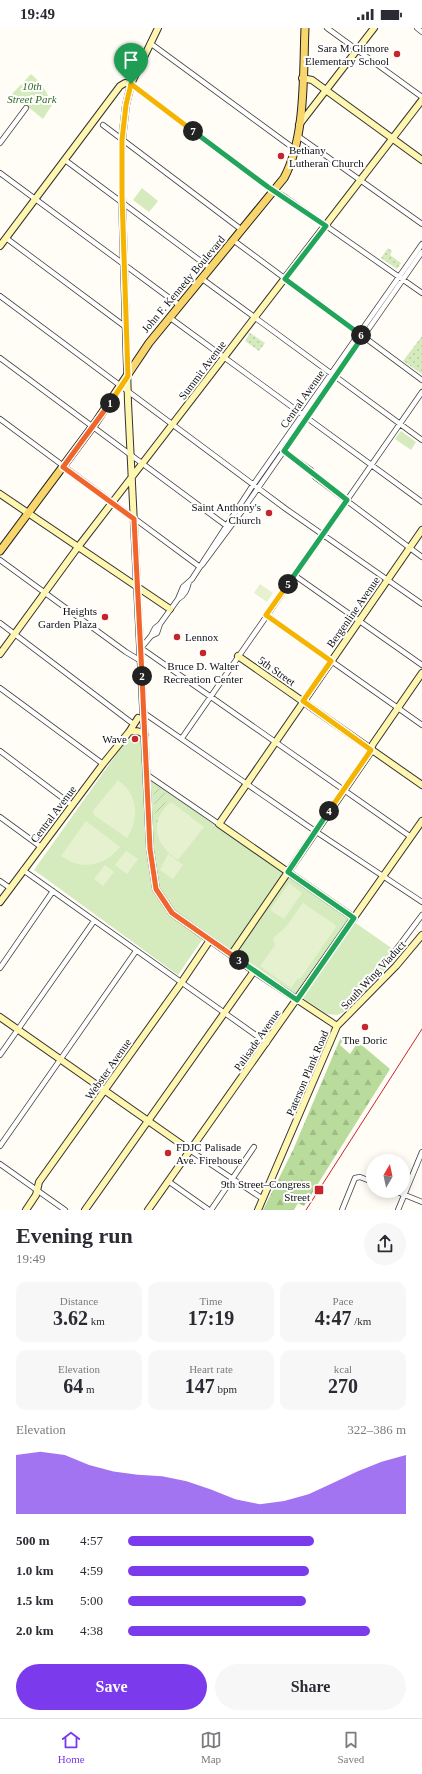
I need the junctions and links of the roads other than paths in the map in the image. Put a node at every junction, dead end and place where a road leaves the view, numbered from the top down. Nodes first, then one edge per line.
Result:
1 (158, 28) edge
2 (305, 28) edge
3 (326, 28) edge
4 (374, 28) edge
5 (416, 28) edge
6 (422, 32) edge
7 (150, 43) junction
8 (358, 50) junction
9 (302, 78) junction
10 (131, 84) junction
11 (326, 91) junction
12 (422, 98) edge
13 (26, 108) dead end
14 (103, 125) dead end
15 (299, 125) junction
16 (298, 136) junction
17 (392, 139) junction
18 (122, 140) junction
19 (0, 143) edge
20 (296, 150) junction
21 (65, 160) junction
22 (422, 160) edge
23 (0, 173) edge
24 (361, 180) junction
25 (274, 191) junction
26 (35, 198) junction
27 (122, 202) junction
28 (422, 224) edge
29 (326, 226) junction
30 (242, 230) junction
31 (6, 238) junction
32 (233, 240) junction
33 (422, 244) edge
34 (0, 246) edge
35 (422, 252) edge
36 (125, 264) junction
37 (210, 268) junction
38 (201, 278) junction
39 (401, 278) junction
40 (285, 279) junction
41 (422, 294) edge
42 (0, 296) edge
43 (179, 305) junction
44 (169, 317) junction
45 (255, 318) junction
46 (127, 328) junction
47 (361, 335) junction
48 (225, 357) junction
49 (0, 358) edge
50 (128, 376) junction
51 (333, 376) junction
52 (422, 380) edge
53 (121, 386) junction
54 (128, 391) junction
55 (422, 392) edge
56 (305, 416) junction
57 (0, 419) edge
58 (399, 424) junction
59 (173, 425) junction
60 (93, 427) junction
61 (422, 440) edge
62 (282, 449) junction
63 (131, 455) junction
64 (142, 463) junction
65 (371, 464) junction
66 (63, 467) junction
67 (132, 479) junction
68 (256, 486) junction
69 (0, 494) edge
70 (347, 500) junction
71 (422, 502) edge
72 (112, 504) junction
73 (28, 514) junction
74 (134, 519) junction
75 (228, 527) junction
76 (422, 530) edge
77 (323, 534) junction
78 (78, 547) junction
79 (410, 548) junction
80 (0, 551) edge
81 (422, 557) edge
82 (0, 560) edge
83 (200, 567) junction
84 (294, 575) junction
85 (388, 580) junction
86 (136, 587) junction
87 (45, 593) junction
88 (422, 604) edge
89 (170, 610) junction
90 (266, 615) junction
91 (360, 621) junction
92 (0, 623) edge
93 (15, 634) junction
94 (141, 648) junction
95 (0, 654) edge
96 (238, 656) junction
97 (141, 661) junction
98 (331, 661) junction
99 (422, 665) edge
100 (422, 673) edge
101 (0, 688) edge
102 (210, 697) junction
103 (303, 701) junction
104 (398, 708) junction
105 (144, 713) junction
106 (138, 718) junction
107 (132, 723) junction
108 (422, 725) edge
109 (130, 732) junction
110 (145, 735) junction
111 (182, 738) junction
112 (123, 739) junction
113 (275, 742) junction
114 (371, 750) junction
115 (0, 752) edge
116 (103, 764) junction
117 (146, 774) junction
118 (246, 784) junction
119 (422, 785) edge
120 (344, 791) junction
121 (72, 806) junction
122 (0, 817) edge
123 (422, 821) edge
124 (219, 824) junction
125 (315, 831) junction
126 (411, 837) junction
127 (41, 847) junction
128 (23, 870) junction
129 (288, 872) junction
130 (384, 876) junction
131 (0, 881) edge
132 (10, 888) junction
133 (53, 892) junction
134 (0, 902) edge
135 (422, 902) edge
136 (422, 915) edge
137 (354, 918) junction
138 (94, 921) junction
139 (422, 935) edge
140 (210, 940) junction
141 (136, 951) junction
142 (395, 951) dead end
143 (231, 955) junction
144 (0, 968) edge
145 (254, 971) junction
146 (181, 983) junction
147 (297, 1000) junction
148 (225, 1013) junction
149 (0, 1017) edge
150 (337, 1026) junction
151 (18, 1029) junction
152 (267, 1043) junction
153 (0, 1055) edge
154 (61, 1059) junction
155 (106, 1090) junction
156 (148, 1120) junction
157 (0, 1146) edge
158 (254, 1147) dead end
159 (191, 1150) junction
160 (422, 1152) edge
161 (0, 1164) edge
162 (232, 1179) junction
163 (366, 1180) edge
164 (168, 1182) junction
165 (410, 1182) edge
166 (37, 1190) junction
167 (410, 1197) edge
168 (404, 1198) edge
169 (263, 1199) junction
170 (422, 1202) edge
171 (26, 1210) edge
172 (65, 1210) edge
173 (85, 1210) edge
174 (148, 1210) edge
175 (210, 1210) edge
176 (258, 1210) edge
177 (342, 1210) edge
178 (398, 1210) edge

1 - 7 street, Paterson Plank Road
2 - 9 main road, John F. Kennedy Boulevard
3 - 8 street
4 - 8 street
5 - 6 street
7 - 10 street, Paterson Plank Road
7 - 20 street
8 - 11 street
8 - 12 street
9 - 11 street
9 - 15 main road, John F. Kennedy Boulevard
10 - 18 street, Paterson Plank Road
10 - 21 street
10 - 25 street
11 - 15 street
11 - 17 street
12 - 17 street, Summit Avenue
13 - 19 street
14 - 18 street
15 - 16 main road, John F. Kennedy Boulevard
16 - 20 main road, John F. Kennedy Boulevard
16 - 24 street
17 - 22 street
17 - 24 street, Summit Avenue
18 - 27 street, Paterson Plank Road
18 - 30 street
20 - 25 main road, John F. Kennedy Boulevard
21 - 26 street
21 - 27 street
23 - 26 street
24 - 28 street
24 - 29 street, Summit Avenue
25 - 29 street
25 - 30 main road, John F. Kennedy Boulevard
26 - 31 street
26 - 36 street
27 - 36 street, Paterson Plank Road
27 - 37 street
29 - 39 street
29 - 40 street, Summit Avenue
30 - 32 main road, John F. Kennedy Boulevard
31 - 34 street
31 - 46 street
32 - 37 main road, John F. Kennedy Boulevard
32 - 40 street
33 - 39 street, Central Avenue
35 - 39 street, Central Avenue
36 - 43 street
36 - 46 street, Paterson Plank Road
37 - 38 main road, John F. Kennedy Boulevard
38 - 43 main road, John F. Kennedy Boulevard
38 - 45 street
39 - 41 street
39 - 47 street, Central Avenue
40 - 45 street, Summit Avenue
40 - 47 street
42 - 53 street
43 - 44 main road, John F. Kennedy Boulevard
44 - 48 street
44 - 50 main road, John F. Kennedy Boulevard
45 - 48 street, Summit Avenue
45 - 51 street
46 - 50 street, Paterson Plank Road
47 - 51 street, Central Avenue
47 - 52 street
48 - 56 street
48 - 59 street, Summit Avenue
49 - 60 street
50 - 53 main road, John F. Kennedy Boulevard
50 - 54 street, Paterson Plank Road
51 - 56 street, Central Avenue
51 - 58 street
53 - 54 street
53 - 60 main road, John F. Kennedy Boulevard
54 - 59 street
54 - 63 street, Paterson Plank Road
55 - 58 street
56 - 62 street, Central Avenue
56 - 65 street
57 - 66 street
58 - 61 street
58 - 65 street
59 - 64 street, Summit Avenue
59 - 68 street
60 - 63 street
60 - 66 main road, John F. Kennedy Boulevard
62 - 68 street, Central Avenue
62 - 70 street
63 - 64 street
63 - 67 street, Paterson Plank Road
64 - 67 street, Summit Avenue
64 - 75 street
65 - 70 street
65 - 71 street
66 - 72 street
66 - 73 main road, John F. Kennedy Boulevard
67 - 72 street, Summit Avenue
67 - 74 street, Paterson Plank Road
68 - 75 street, Central Avenue
68 - 77 street
69 - 73 street
70 - 77 street
70 - 79 street
72 - 74 street
72 - 78 street, Summit Avenue
73 - 78 street
73 - 80 main road, John F. Kennedy Boulevard
74 - 83 street
74 - 86 street, Paterson Plank Road
75 - 83 street, Central Avenue
76 - 79 street, Bergenline Avenue
77 - 84 street
77 - 85 street
78 - 86 street
78 - 87 street, Summit Avenue
79 - 81 street
79 - 85 street, Bergenline Avenue
82 - 87 street
83 - 89 street, Central Avenue
84 - 90 street
84 - 91 street
85 - 88 street
85 - 91 street, Bergenline Avenue
86 - 89 street
86 - 94 street, Paterson Plank Road
87 - 93 street, Summit Avenue
87 - 97 street
89 - 94 street, Central Avenue
90 - 96 street
90 - 98 street
91 - 98 street, Bergenline Avenue
91 - 99 street
92 - 93 street
93 - 95 street, Summit Avenue
93 - 107 street
94 - 97 street, Paterson Plank Road
94 - 102 street
96 - 102 street
96 - 103 street, 5th Street
97 - 105 street, Paterson Plank Road
98 - 103 street, Bergenline Avenue
98 - 104 street
100 - 104 street
101 - 116 street
102 - 111 street
102 - 113 street
103 - 113 street, Bergenline Avenue
103 - 114 street, 5th Street
104 - 108 street
104 - 114 street
105 - 106 street, Central Avenue
105 - 110 street, Paterson Plank Road
105 - 111 street
106 - 107 street, Central Avenue
106 - 109 street, Central Avenue
107 - 112 street, Central Avenue
109 - 110 street
109 - 112 street, Central Avenue
110 - 117 street, Paterson Plank Road
111 - 118 street
112 - 116 street, Central Avenue
113 - 118 street, Bergenline Avenue
113 - 120 street
114 - 119 street, 5th Street
114 - 120 street
115 - 121 street
116 - 121 street, Central Avenue
117 - 124 street
117 - 140 street, Paterson Plank Road
118 - 124 street, Bergenline Avenue
118 - 125 street
120 - 125 street
120 - 126 street
121 - 127 street, Central Avenue
122 - 127 street
123 - 126 street, Palisade Avenue
124 - 129 street
125 - 129 street
125 - 130 street
126 - 130 street, Palisade Avenue
127 - 128 street, Central Avenue
128 - 132 street, Central Avenue
128 - 133 street
129 - 137 street
129 - 143 street
130 - 135 street
130 - 137 street, Palisade Avenue
131 - 132 street
132 - 134 street, Central Avenue
133 - 138 street
133 - 144 street
136 - 142 street
137 - 147 street, Palisade Avenue
138 - 141 street
138 - 151 street
139 - 150 street, South Wing Viaduct
140 - 143 street, Paterson Plank Road
140 - 146 street, Webster Avenue
141 - 146 street
141 - 154 street
143 - 145 street, Paterson Plank Road
145 - 147 street, Paterson Plank Road
145 - 148 street
146 - 148 street
146 - 155 street, Webster Avenue
147 - 150 street, Paterson Plank Road
147 - 152 street, Palisade Avenue
148 - 152 street
148 - 156 street
149 - 151 street
150 - 169 street, Paterson Plank Road
151 - 153 street
151 - 154 street
152 - 159 street, Palisade Avenue
154 - 155 street
154 - 157 street
155 - 156 street
155 - 166 street, Webster Avenue
156 - 159 street
156 - 173 street
158 - 162 street
159 - 162 street
159 - 164 street, Palisade Avenue
160 - 165 street
161 - 166 street
162 - 169 street
162 - 175 street
163 - 177 street
164 - 174 street, Palisade Avenue
164 - 175 street
166 - 171 street, Webster Avenue
166 - 172 street
167 - 170 street
168 - 178 street
169 - 176 street, Paterson Plank Road

